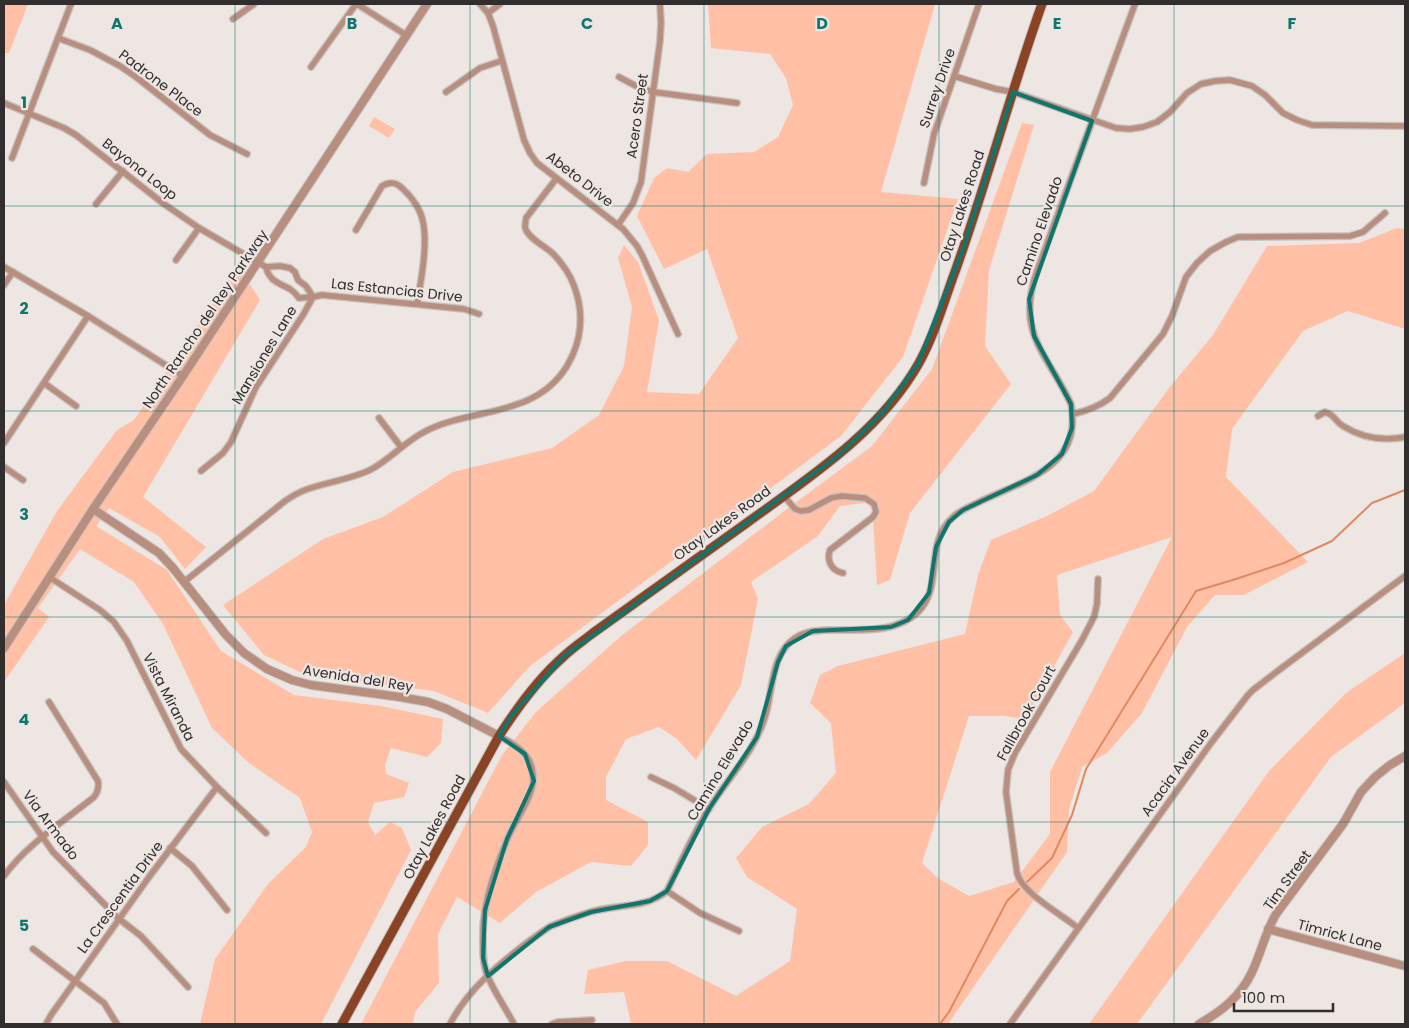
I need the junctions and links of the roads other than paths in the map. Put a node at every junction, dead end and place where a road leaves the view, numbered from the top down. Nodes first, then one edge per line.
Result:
1 (71, 4) edge
2 (254, 4) edge
3 (357, 4) edge
4 (427, 4) edge
5 (480, 4) edge
6 (500, 4) edge
7 (660, 4) edge
8 (979, 4) edge
9 (1042, 4) edge
10 (1135, 4) edge
11 (488, 13) junction
12 (233, 19) dead end
13 (406, 35) junction
14 (58, 38) junction
15 (502, 61) junction
16 (311, 67) dead end
17 (954, 76) junction
18 (619, 77) dead end
19 (446, 92) dead end
20 (653, 92) junction
21 (1013, 92) junction
22 (4, 103) edge
23 (737, 104) dead end
24 (29, 113) junction
25 (1092, 121) junction
26 (1405, 126) edge
27 (247, 154) dead end
28 (12, 158) dead end
29 (123, 172) junction
30 (556, 179) junction
31 (924, 183) dead end
32 (96, 204) dead end
33 (1385, 213) dead end
34 (618, 225) junction
35 (199, 228) junction
36 (356, 230) dead end
37 (176, 260) dead end
38 (258, 262) junction
39 (4, 267) edge
40 (266, 267) junction
41 (13, 272) junction
42 (298, 280) junction
43 (4, 285) edge
44 (291, 290) junction
45 (313, 297) junction
46 (417, 304) junction
47 (479, 314) dead end
48 (88, 316) junction
49 (678, 334) dead end
50 (182, 376) junction
51 (44, 383) junction
52 (76, 406) dead end
53 (1073, 414) junction
54 (1318, 416) dead end
55 (379, 418) dead end
56 (1405, 437) edge
57 (4, 443) edge
58 (401, 447) junction
59 (4, 467) edge
60 (201, 471) dead end
61 (23, 480) dead end
62 (784, 496) junction
63 (92, 508) junction
64 (843, 573) dead end
65 (1405, 576) edge
66 (49, 578) junction
67 (1098, 579) dead end
68 (184, 582) junction
69 (4, 648) edge
70 (50, 702) dead end
71 (499, 736) junction
72 (1405, 756) edge
73 (650, 777) dead end
74 (4, 782) edge
75 (217, 787) junction
76 (708, 809) junction
77 (266, 832) dead end
78 (42, 837) junction
79 (170, 848) junction
80 (4, 876) edge
81 (667, 891) junction
82 (227, 910) dead end
83 (119, 919) junction
84 (1078, 928) junction
85 (1268, 929) junction
86 (738, 931) dead end
87 (33, 949) dead end
88 (1405, 966) edge
89 (488, 976) junction
90 (74, 981) junction
91 (188, 987) dead end
92 (592, 1020) dead end
93 (46, 1024) edge
94 (117, 1024) edge
95 (342, 1024) edge
96 (450, 1024) edge
97 (514, 1024) edge
98 (552, 1024) edge
99 (1010, 1024) edge
100 (1200, 1024) edge

1 - 14 street
2 - 12 street
3 - 13 street
3 - 16 street
4 - 13 street, North Rancho del Rey Parkway
5 - 11 street, Abeto Drive
6 - 11 street
7 - 20 street, Acero Street
8 - 17 street, Surrey Drive
9 - 21 main road, Otay Lakes Road
10 - 25 street, Camino Elevado
11 - 15 street, Abeto Drive
13 - 38 street, North Rancho del Rey Parkway
14 - 24 street
14 - 27 street, Padrone Place
15 - 19 street
15 - 30 street, Abeto Drive
17 - 21 street
17 - 31 street, Surrey Drive
18 - 20 street
20 - 23 street
20 - 34 street, Acero Street
21 - 25 street
21 - 62 main road, Otay Lakes Road
22 - 24 street, Bayona Loop
24 - 28 street
24 - 29 street, Bayona Loop
25 - 26 street
25 - 53 street, Camino Elevado
29 - 32 street
29 - 35 street, Bayona Loop
30 - 34 street, Abeto Drive
30 - 58 street
33 - 53 street
34 - 49 street, Abeto Drive
35 - 37 street
35 - 38 street, Bayona Loop
36 - 46 street
38 - 40 street, Las Estancias Drive
38 - 50 street, North Rancho del Rey Parkway
39 - 41 street
40 - 42 street, Las Estancias Drive
40 - 44 street, Las Estancias Drive
41 - 43 street
41 - 48 street
42 - 44 street
42 - 45 street, Las Estancias Drive
44 - 45 street, Las Estancias Drive
45 - 46 street, Las Estancias Drive
45 - 60 street, Mansiones Lane
46 - 47 street, Las Estancias Drive
48 - 50 street
48 - 51 street
50 - 63 street, North Rancho del Rey Parkway
51 - 52 street
51 - 57 street
53 - 76 street, Camino Elevado
54 - 56 street
55 - 58 street
58 - 68 street
59 - 61 street
62 - 64 street
62 - 71 main road, Otay Lakes Road
63 - 66 street, North Rancho del Rey Parkway
63 - 68 street, Avenida del Rey
65 - 84 street, Acacia Avenue
66 - 69 street, North Rancho del Rey Parkway
66 - 75 street, Vista Miranda
67 - 84 street, Fallbrook Court
68 - 71 street, Avenida del Rey
70 - 78 street
71 - 89 street
71 - 95 main road, Otay Lakes Road
72 - 85 street, Tim Street
73 - 76 street
74 - 78 street, Via Armado
75 - 77 street, Vista Miranda
75 - 79 street, La Crescentia Drive
76 - 81 street, Camino Elevado
78 - 80 street
78 - 83 street, Via Armado
79 - 82 street
79 - 83 street, La Crescentia Drive
81 - 86 street
81 - 89 street
83 - 90 street, La Crescentia Drive
83 - 91 street, Via Armado
84 - 99 street, Acacia Avenue
85 - 88 street, Timrick Lane
85 - 100 street, Tim Street
87 - 90 street
89 - 96 street
89 - 97 street
90 - 93 street, La Crescentia Drive
90 - 94 street
92 - 98 street

